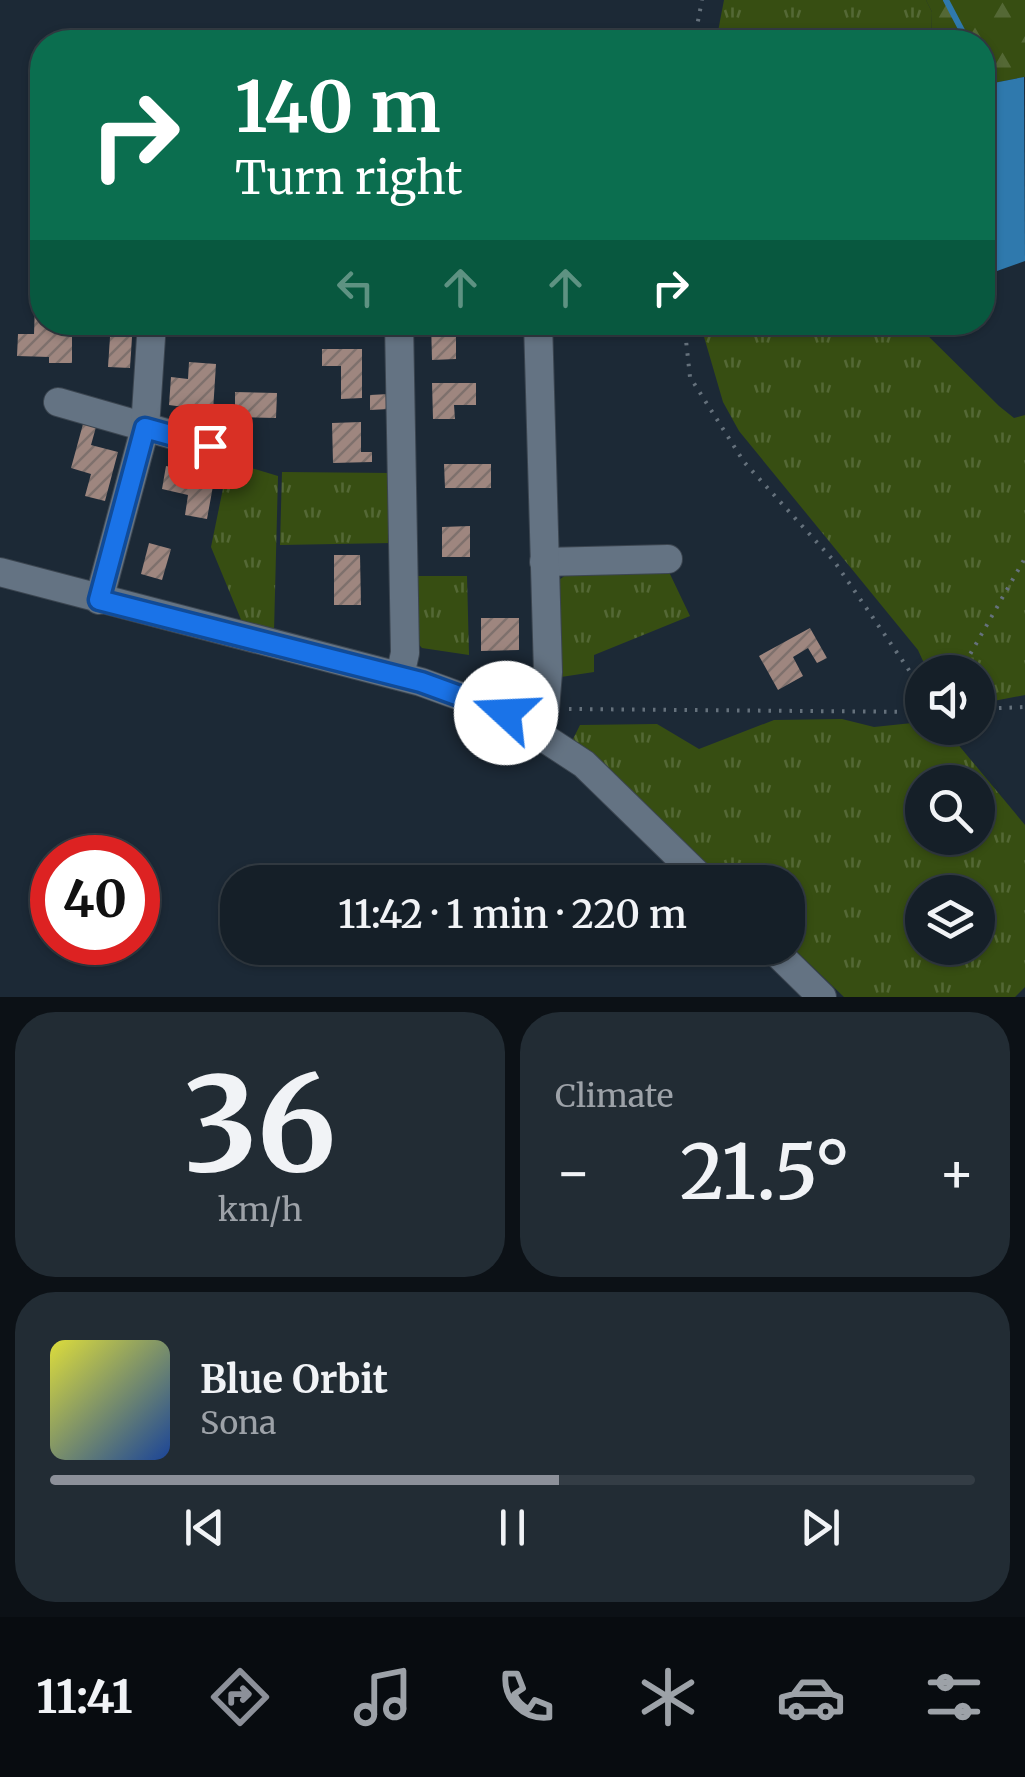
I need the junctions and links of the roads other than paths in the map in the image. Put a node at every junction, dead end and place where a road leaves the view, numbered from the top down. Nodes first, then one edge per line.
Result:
1 (151, 335) edge
2 (399, 335) edge
3 (538, 335) edge
4 (58, 402) dead end
5 (145, 428) junction
6 (236, 453) dead end
7 (668, 559) dead end
8 (544, 562) junction
9 (0, 572) edge
10 (99, 600) junction
11 (400, 676) junction
12 (536, 718) junction
13 (688, 865) edge
14 (789, 965) edge
15 (822, 997) edge

1 - 5 street
2 - 11 street
3 - 8 street
4 - 5 street
5 - 6 street
5 - 10 street
7 - 8 street
8 - 12 street
9 - 10 street
10 - 11 street
11 - 12 street
12 - 13 street
14 - 15 street

